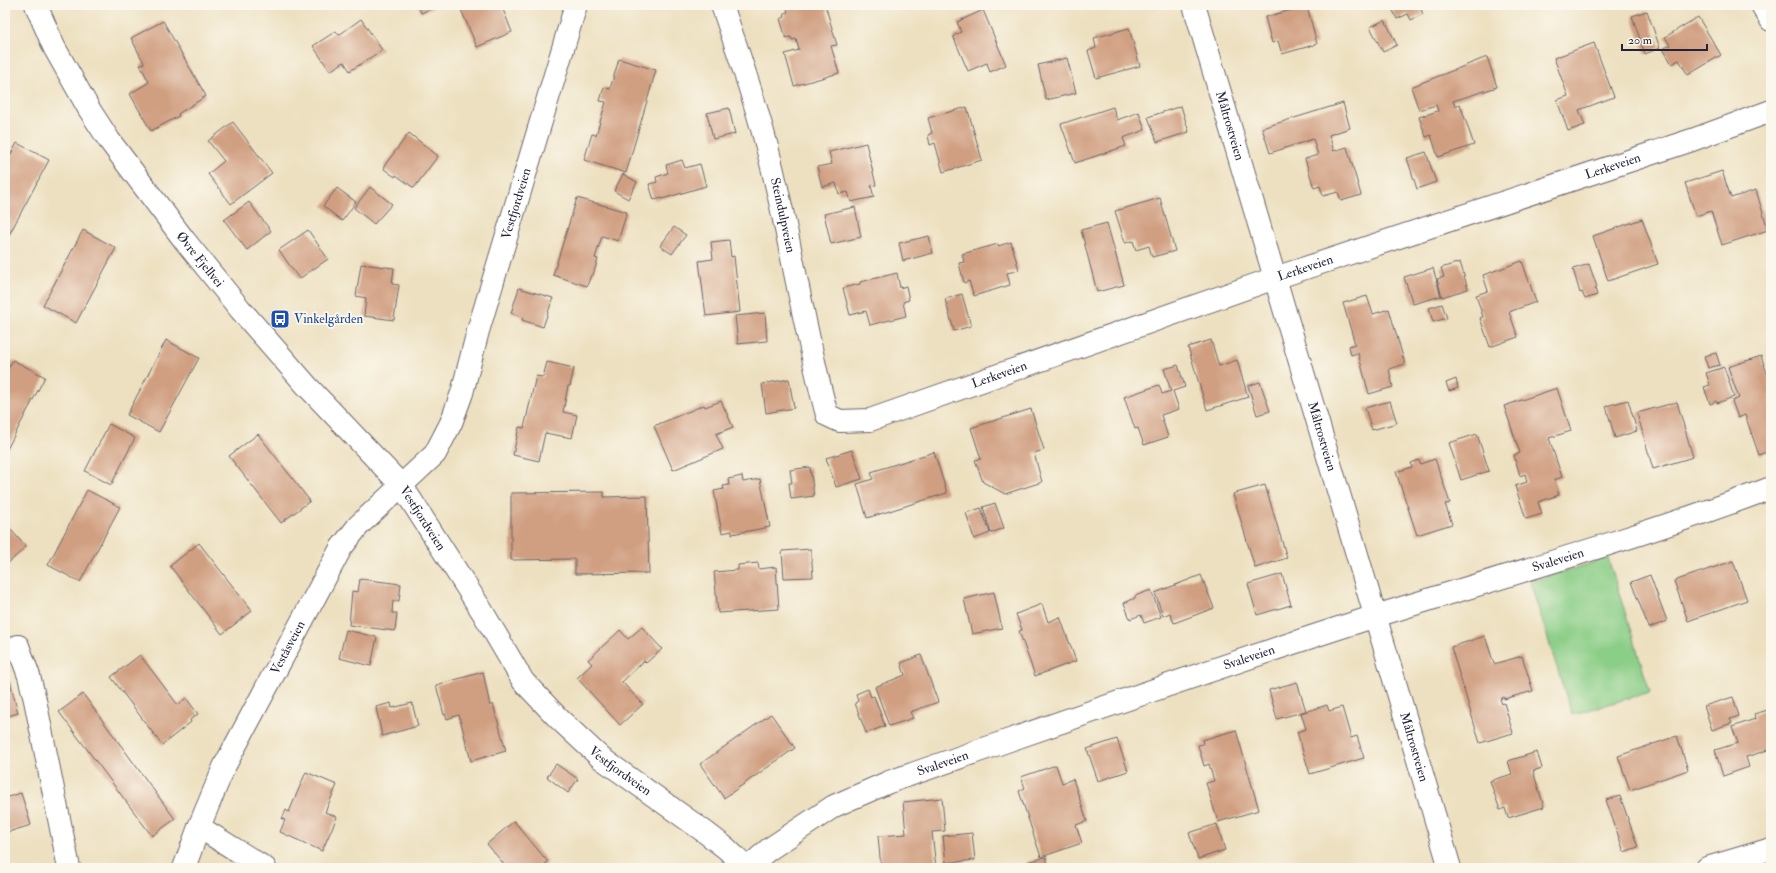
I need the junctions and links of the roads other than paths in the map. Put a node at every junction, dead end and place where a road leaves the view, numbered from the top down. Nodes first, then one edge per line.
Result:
1 (36, 5) edge
2 (576, 5) edge
3 (722, 5) edge
4 (1194, 5) edge
5 (1762, 5) edge
6 (1771, 20) edge
7 (1771, 111) edge
8 (1275, 278) junction
9 (840, 421) joint
10 (402, 486) junction
11 (1771, 488) edge
12 (1376, 616) junction
13 (18, 646) dead end
14 (199, 827) junction
15 (1771, 849) edge
16 (70, 868) edge
17 (184, 868) edge
18 (265, 868) edge
19 (746, 868) edge
20 (1450, 868) edge
21 (1707, 868) edge

1 - 10 street, Øvre Fjellvei
2 - 10 street, Vestfjordveien
3 - 9 street, Steindulpveien
4 - 8 street, Måltrostveien
5 - 6 street
7 - 8 street, Lerkeveien
8 - 9 street, Lerkeveien
8 - 12 street, Måltrostveien
10 - 14 street, Veståsveien
10 - 19 street, Vestfjordveien
11 - 12 street, Svaleveien
12 - 19 street, Svaleveien
12 - 20 street, Måltrostveien
13 - 16 street
14 - 17 street, Veståsveien
14 - 18 street
15 - 21 street

